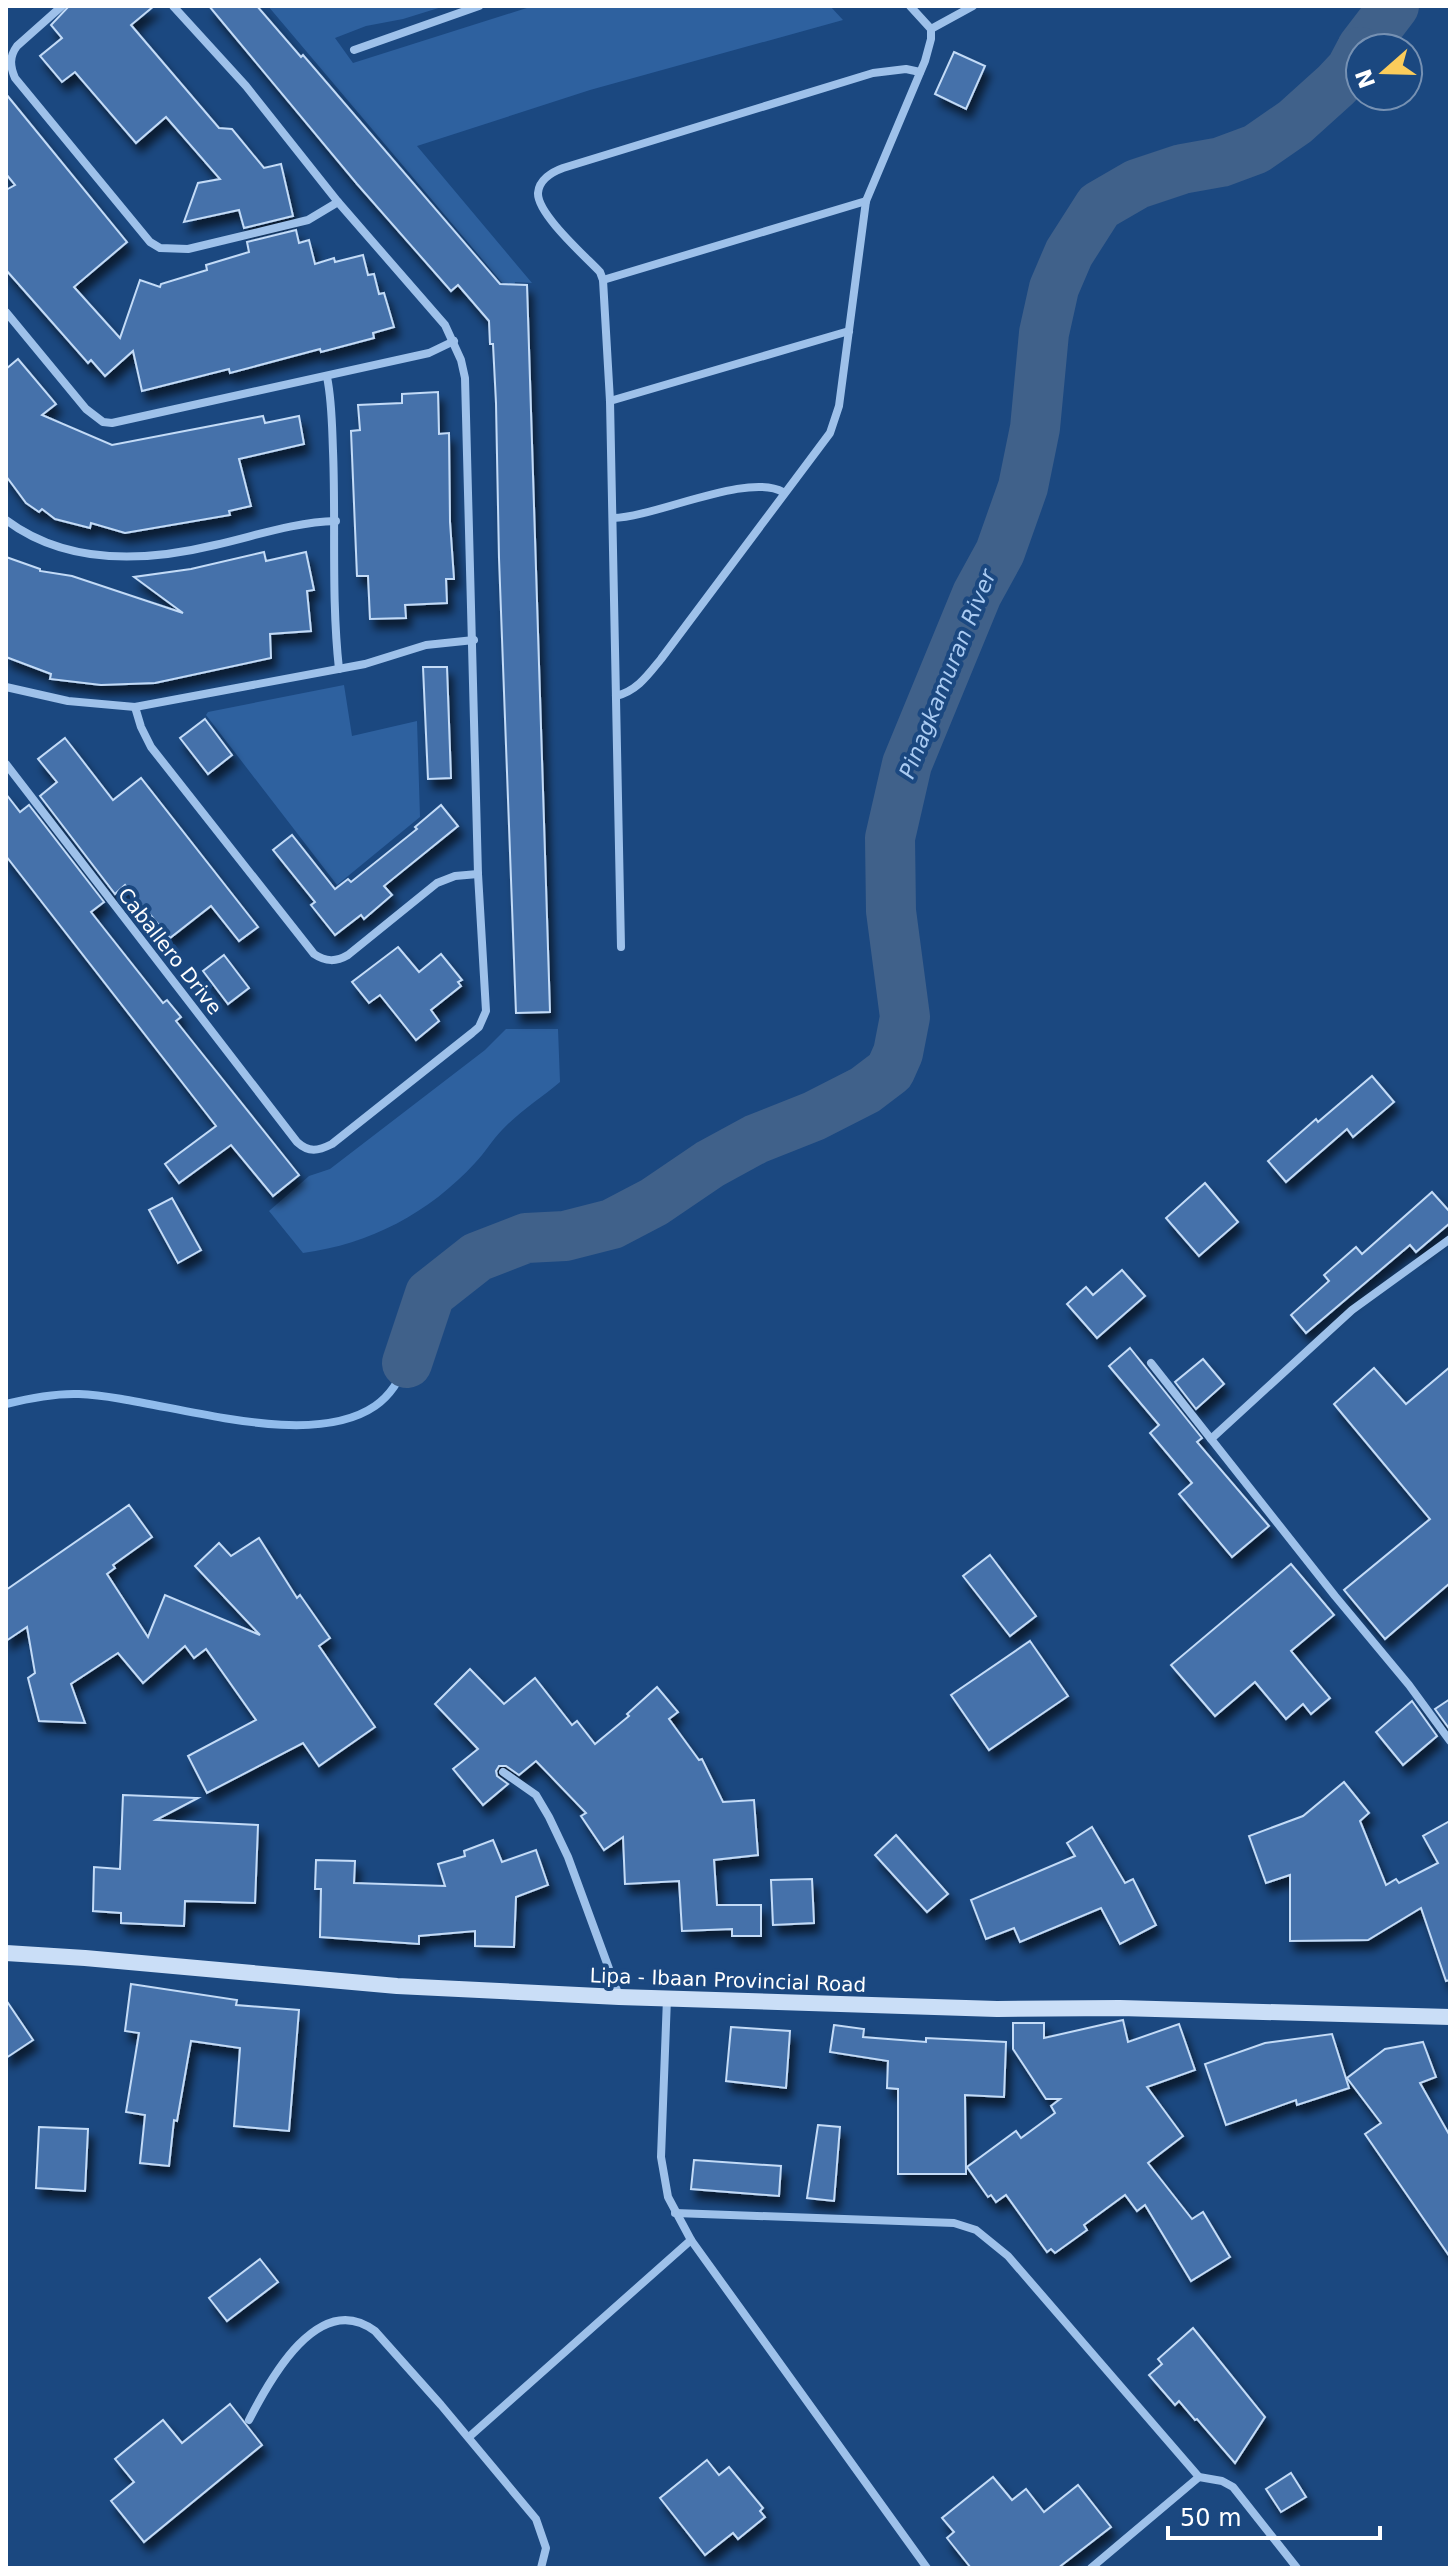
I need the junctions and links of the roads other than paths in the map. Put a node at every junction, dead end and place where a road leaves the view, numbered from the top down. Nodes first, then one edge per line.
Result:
1 (62, 6) edge
2 (173, 6) edge
3 (479, 6) edge
4 (910, 6) edge
5 (973, 6) edge
6 (931, 29) junction
7 (354, 50) dead end
8 (920, 72) junction
9 (866, 201) junction
10 (338, 202) junction
11 (603, 280) junction
12 (6, 312) edge
13 (849, 331) junction
14 (454, 341) junction
15 (327, 377) junction
16 (610, 401) junction
17 (783, 492) junction
18 (613, 518) junction
19 (6, 520) edge
20 (336, 521) junction
21 (474, 640) junction
22 (339, 669) junction
23 (6, 687) edge
24 (616, 696) junction
25 (135, 707) junction
26 (6, 764) edge
27 (478, 874) junction
28 (621, 947) dead end
29 (1450, 1239) edge
30 (1151, 1363) dead end
31 (1211, 1439) junction
32 (1450, 1741) edge
33 (503, 1772) dead end
34 (6, 1953) edge
35 (619, 1997) junction
36 (667, 1998) junction
37 (1450, 2017) edge
38 (675, 2213) junction
39 (691, 2240) junction
40 (249, 2420) dead end
41 (469, 2437) junction
42 (1199, 2477) junction
43 (541, 2568) edge
44 (927, 2568) edge
45 (1091, 2568) edge
46 (1297, 2568) edge

1 - 10 street
2 - 10 street
3 - 7 street
4 - 6 street
5 - 6 street
6 - 8 street
8 - 9 street
8 - 11 street
9 - 11 street
9 - 13 street
10 - 14 street
11 - 16 street
12 - 15 street
13 - 16 street
13 - 17 street
14 - 15 street
14 - 21 street
15 - 20 street
16 - 18 street
17 - 18 street
17 - 24 street
18 - 24 street
19 - 20 street
20 - 22 street
21 - 22 street
21 - 27 street
22 - 25 street
23 - 25 street
24 - 28 street
25 - 27 street
26 - 27 street, Caballero Drive
29 - 31 street
30 - 31 street
31 - 32 street
33 - 35 street
34 - 35 main road, Lipa - Ibaan Provincial Road
35 - 36 main road, Lipa - Ibaan Provincial Road
36 - 37 main road, Lipa - Ibaan Provincial Road
36 - 38 street
38 - 39 street
38 - 42 street
39 - 41 street
39 - 44 street
40 - 41 street
41 - 43 street
42 - 45 street
42 - 46 street

